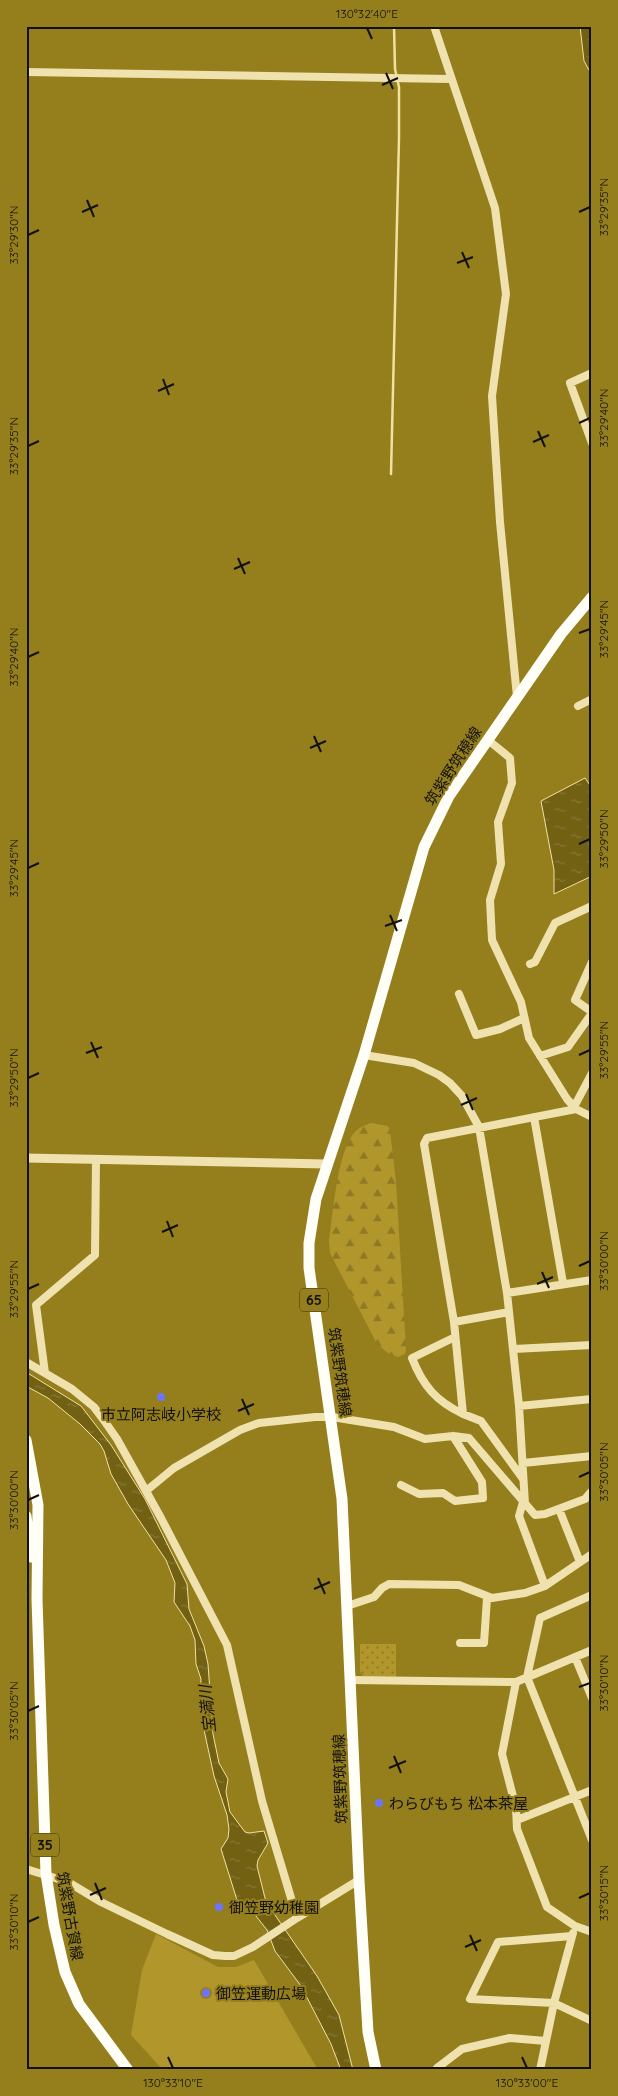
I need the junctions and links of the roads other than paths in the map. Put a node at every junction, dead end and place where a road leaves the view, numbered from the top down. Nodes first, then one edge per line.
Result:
1 (434, 26) edge
2 (26, 72) edge
3 (450, 79) junction
4 (592, 373) edge
5 (592, 443) edge
6 (592, 597) edge
7 (517, 696) junction
8 (592, 700) edge
9 (578, 706) dead end
10 (488, 740) junction
11 (592, 906) edge
12 (592, 962) edge
13 (530, 964) dead end
14 (459, 994) dead end
15 (592, 1012) edge
16 (524, 1018) junction
17 (364, 1055) junction
18 (540, 1056) junction
19 (592, 1073) edge
20 (575, 1108) junction
21 (534, 1118) junction
22 (592, 1118) edge
23 (479, 1127) junction
24 (26, 1158) edge
25 (96, 1160) junction
26 (326, 1164) junction
27 (592, 1280) edge
28 (563, 1283) junction
29 (507, 1293) junction
30 (509, 1312) junction
31 (454, 1322) junction
32 (455, 1337) junction
33 (592, 1345) edge
34 (514, 1349) junction
35 (26, 1362) edge
36 (46, 1373) junction
37 (592, 1398) edge
38 (519, 1406) junction
39 (463, 1414) junction
40 (332, 1417) junction
41 (453, 1436) junction
42 (26, 1440) edge
43 (592, 1456) edge
44 (523, 1464) junction
45 (524, 1480) junction
46 (401, 1485) dead end
47 (146, 1491) junction
48 (592, 1491) edge
49 (524, 1503) junction
50 (559, 1509) junction
51 (26, 1516) edge
52 (592, 1554) edge
53 (580, 1562) junction
54 (545, 1586) junction
55 (592, 1595) edge
56 (37, 1598) junction
57 (487, 1598) junction
58 (347, 1606) junction
59 (460, 1643) dead end
60 (592, 1650) edge
61 (575, 1658) junction
62 (527, 1677) junction
63 (351, 1680) junction
64 (516, 1682) junction
65 (592, 1698) edge
66 (592, 1790) edge
67 (575, 1797) junction
68 (517, 1820) junction
69 (592, 1840) edge
70 (26, 1869) edge
71 (46, 1874) junction
72 (359, 1880) junction
73 (294, 1920) junction
74 (575, 1926) junction
75 (592, 1932) edge
76 (572, 1936) junction
77 (554, 2003) junction
78 (592, 2021) edge
79 (546, 2041) junction
80 (128, 2070) edge
81 (376, 2070) edge
82 (438, 2070) edge
83 (540, 2070) edge

1 - 3 street
2 - 3 street
3 - 7 street
4 - 5 street
6 - 7 main road, 筑紫野筑穂線 / 65
7 - 10 main road, 筑紫野筑穂線 / 65
8 - 9 street
10 - 16 street
10 - 17 main road, 筑紫野筑穂線 / 65
11 - 13 street
12 - 15 street
14 - 16 street
15 - 18 street
16 - 18 street
17 - 23 street
17 - 26 main road, 筑紫野筑穂線 / 65
18 - 20 street
19 - 20 street
20 - 21 street
20 - 22 street
21 - 23 street
21 - 28 street
23 - 29 street
23 - 31 street
24 - 25 street
25 - 26 street
25 - 36 street
26 - 40 main road, 筑紫野筑穂線 / 65
27 - 28 street
28 - 29 street
29 - 30 street
30 - 31 street
30 - 34 street
31 - 32 street
32 - 39 street
32 - 39 street
33 - 34 street
34 - 38 street
35 - 36 street
36 - 47 street
37 - 38 street
38 - 44 street
39 - 45 street
40 - 41 street
40 - 47 street
40 - 58 main road, 筑紫野筑穂線 / 65
41 - 46 street
41 - 49 street
42 - 56 main road, 筑紫野古賀線 / 35
43 - 44 street
44 - 45 street
45 - 49 street
47 - 73 street
48 - 50 street
49 - 50 street
49 - 54 street
50 - 53 street
51 - 56 main road, 筑紫野古賀線 / 35
52 - 53 street
53 - 54 street
54 - 57 street
55 - 62 street
56 - 71 main road, 筑紫野古賀線 / 35
57 - 58 street
57 - 59 street
58 - 63 main road, 筑紫野筑穂線 / 65
60 - 61 street
61 - 62 street
61 - 65 street
62 - 64 street
62 - 67 street
63 - 64 street
63 - 72 main road, 筑紫野筑穂線 / 65
64 - 68 street
66 - 67 street
67 - 68 street
67 - 69 street
68 - 74 street
70 - 71 street
71 - 73 street
71 - 80 main road, 筑紫野古賀線 / 35
72 - 73 street
72 - 81 main road, 筑紫野筑穂線 / 65
74 - 75 street
74 - 76 street
76 - 77 street
76 - 77 street
77 - 78 street
77 - 79 street
79 - 82 street
79 - 83 street

